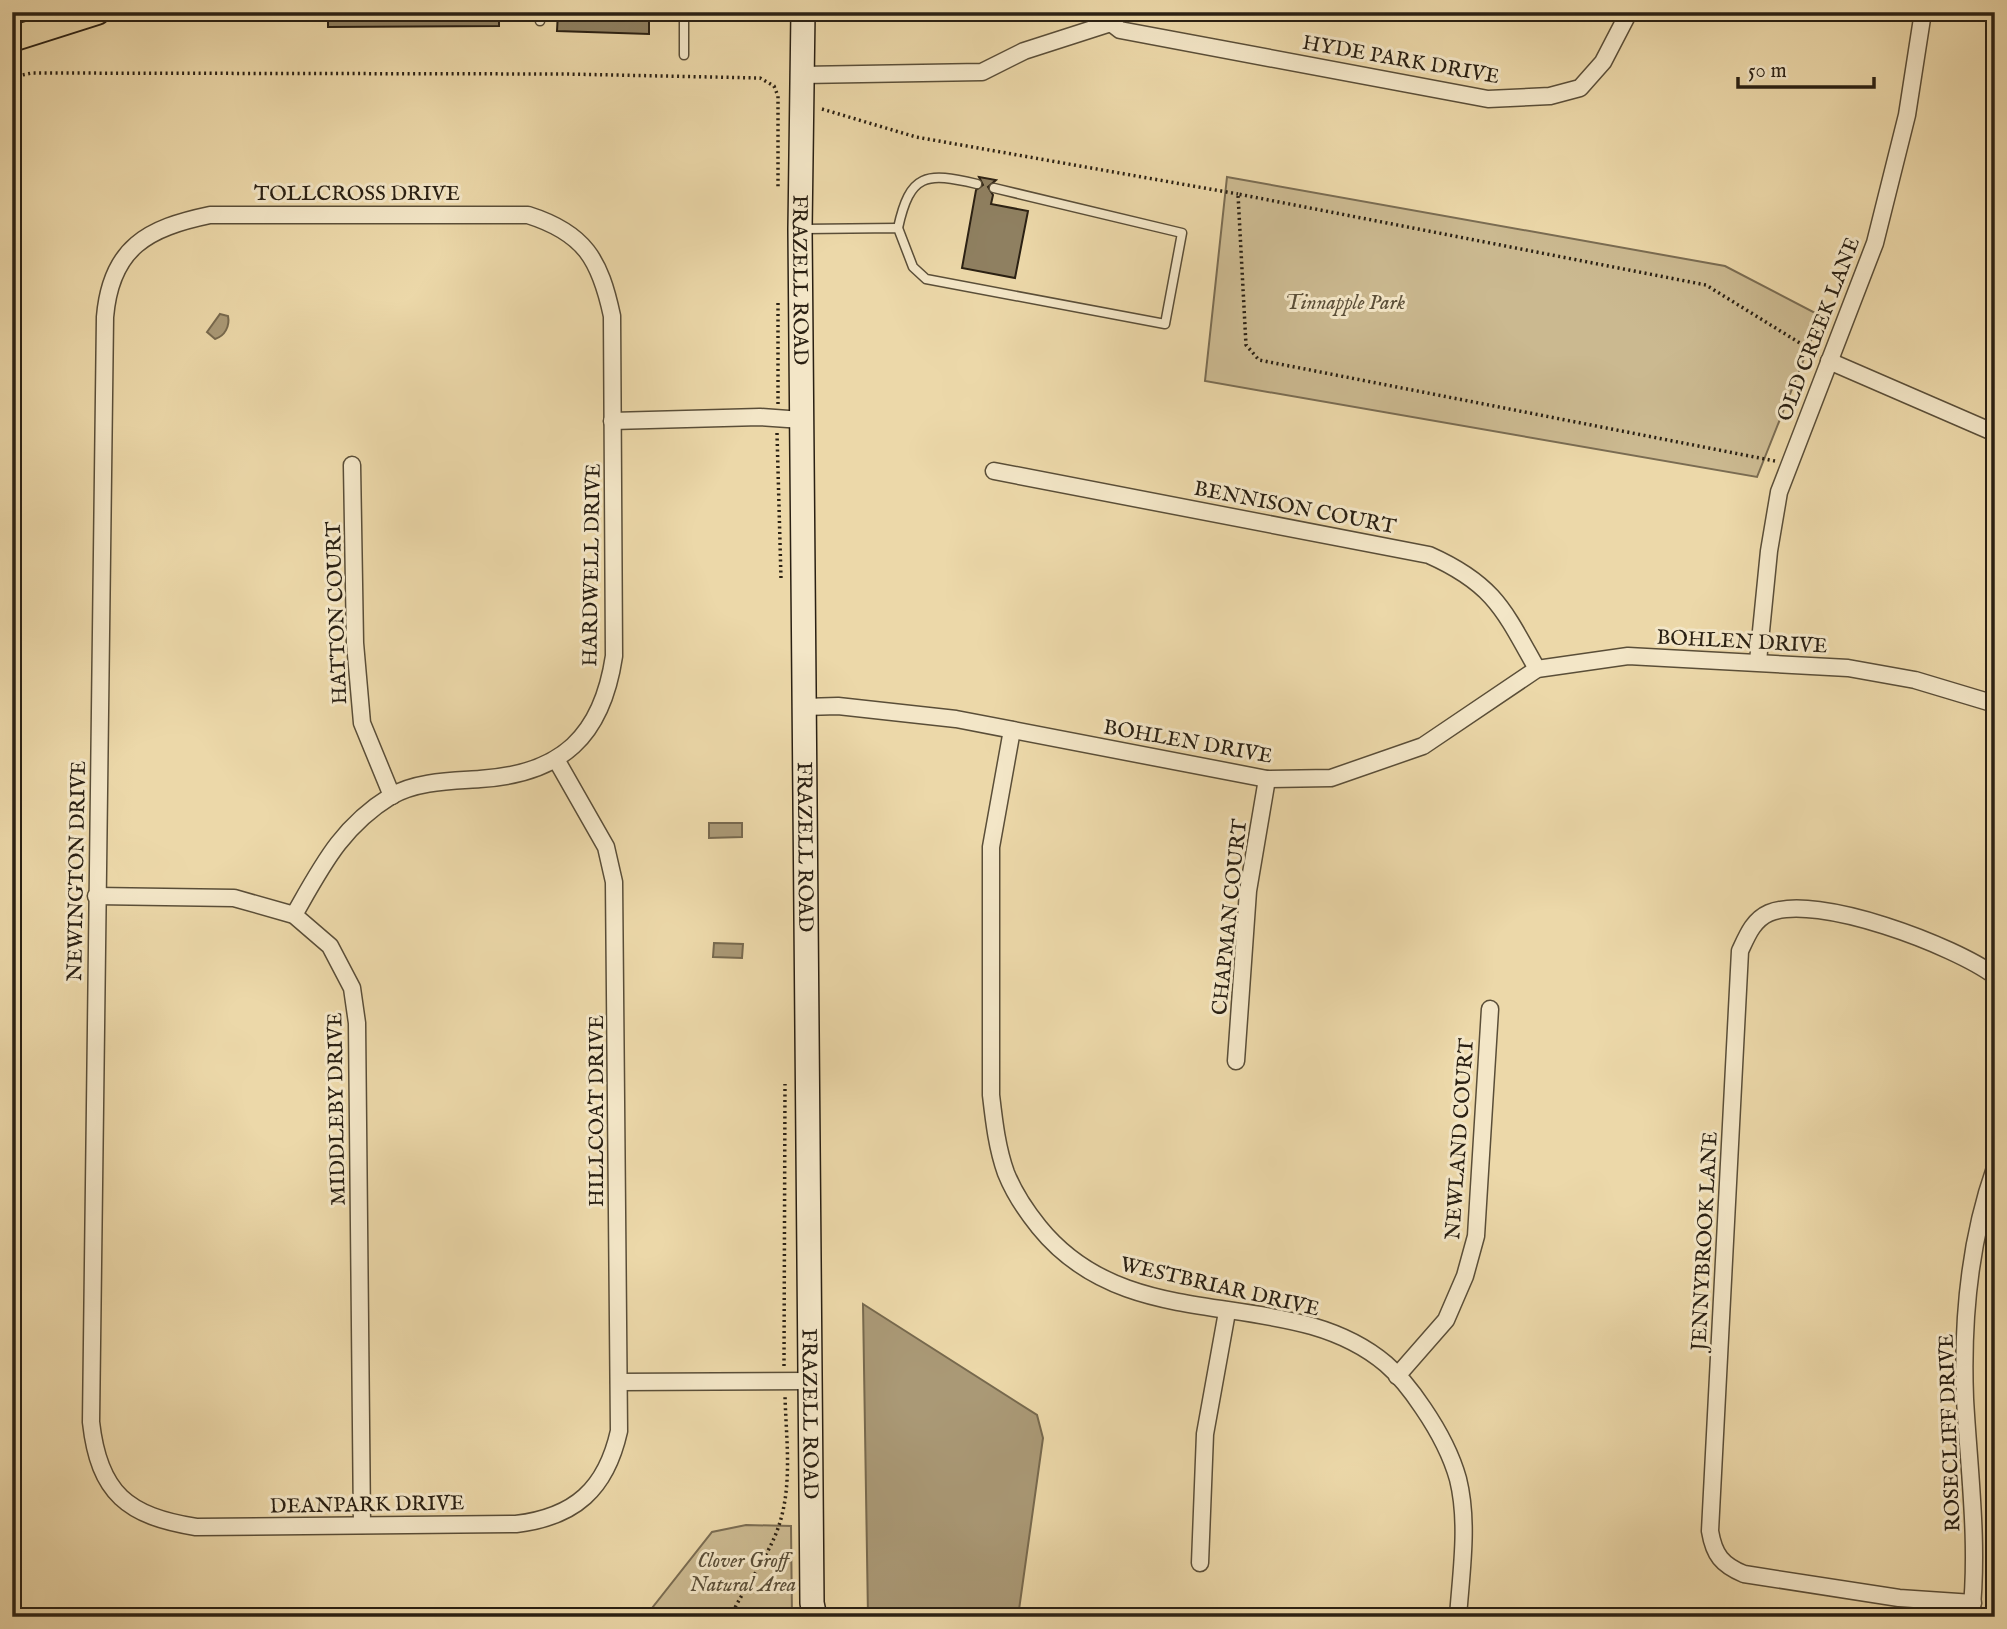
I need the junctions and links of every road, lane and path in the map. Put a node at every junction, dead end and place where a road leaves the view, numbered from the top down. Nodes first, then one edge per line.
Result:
1 (97, 12) edge
2 (684, 12) edge
3 (803, 12) edge
4 (1629, 12) edge
5 (1923, 12) edge
6 (1108, 18) edge
7 (12, 39) edge
8 (684, 55) dead end
9 (802, 75) junction
10 (12, 77) edge
11 (825, 109) dead end
12 (977, 184) dead end
13 (994, 188) dead end
14 (1238, 194) junction
15 (778, 198) dead end
16 (800, 229) junction
17 (898, 229) junction
18 (580, 243) joint
19 (134, 246) joint
20 (778, 302) dead end
21 (1829, 361) junction
22 (778, 418) junction
23 (802, 420) junction
24 (612, 421) junction
25 (1995, 433) edge
26 (1788, 463) junction
27 (352, 465) dead end
28 (994, 471) dead end
29 (781, 585) dead end
30 (1758, 661) junction
31 (1537, 669) junction
32 (1995, 704) edge
33 (804, 707) junction
34 (1013, 730) junction
35 (557, 761) junction
36 (1267, 779) junction
37 (392, 796) junction
38 (96, 896) junction
39 (294, 915) junction
40 (1995, 976) edge
41 (1490, 1009) dead end
42 (1236, 1061) dead end
43 (785, 1078) dead end
44 (1995, 1168) edge
45 (1227, 1312) junction
46 (1397, 1376) junction
47 (785, 1381) junction
48 (810, 1381) junction
49 (619, 1382) junction
50 (605, 1473) joint
51 (120, 1496) joint
52 (362, 1525) junction
53 (1200, 1563) dead end
54 (1972, 1610) edge
55 (730, 1617) edge
56 (815, 1617) edge
57 (1458, 1617) edge

1 - 7 main road
2 - 8 lane
3 - 9 street, FRAZELL ROAD
4 - 6 street, HYDE PARK DRIVE
5 - 21 street, OLD CREEK LANE
6 - 9 street, HYDE PARK DRIVE
9 - 16 street, FRAZELL ROAD
10 - 15 path
11 - 14 path
12 - 17 lane
13 - 17 lane
14 - 21 path
14 - 26 path
16 - 17 lane
16 - 23 street, FRAZELL ROAD
18 - 19 street, TOLLCROSS DRIVE
18 - 24 street, HARDWELL DRIVE
19 - 38 street, NEWINGTON DRIVE
20 - 22 path
21 - 25 street
21 - 26 street, OLD CREEK LANE
22 - 23 street
22 - 24 street
22 - 29 path
23 - 33 street, FRAZELL ROAD
24 - 35 street, HARDWELL DRIVE
26 - 30 street, OLD CREEK LANE
27 - 37 street, HATTON COURT
28 - 31 street, BENNISON COURT
30 - 31 street, BOHLEN DRIVE
30 - 32 street, BOHLEN DRIVE
31 - 36 street, BOHLEN DRIVE
33 - 34 street, BOHLEN DRIVE
33 - 48 street, FRAZELL ROAD
34 - 36 street, BOHLEN DRIVE
34 - 45 street, WESTBRIAR DRIVE
35 - 37 street, HARDWELL DRIVE
35 - 49 street, HILLCOAT DRIVE
36 - 42 street, CHAPMAN COURT
37 - 39 street, HARDWELL DRIVE
38 - 39 street, MIDDLEBY DRIVE
38 - 51 street, NEWINGTON DRIVE
39 - 52 street, MIDDLEBY DRIVE
40 - 54 street, JENNYBROOK LANE
41 - 46 street, NEWLAND COURT
43 - 47 path
44 - 54 street, ROSECLIFF DRIVE
45 - 46 street, WESTBRIAR DRIVE
45 - 53 street
46 - 57 street, WESTBRIAR DRIVE
47 - 48 street
47 - 49 street
47 - 55 path
48 - 56 street, FRAZELL ROAD
49 - 50 street, HILLCOAT DRIVE
50 - 52 street, DEANPARK DRIVE
51 - 52 street, DEANPARK DRIVE

